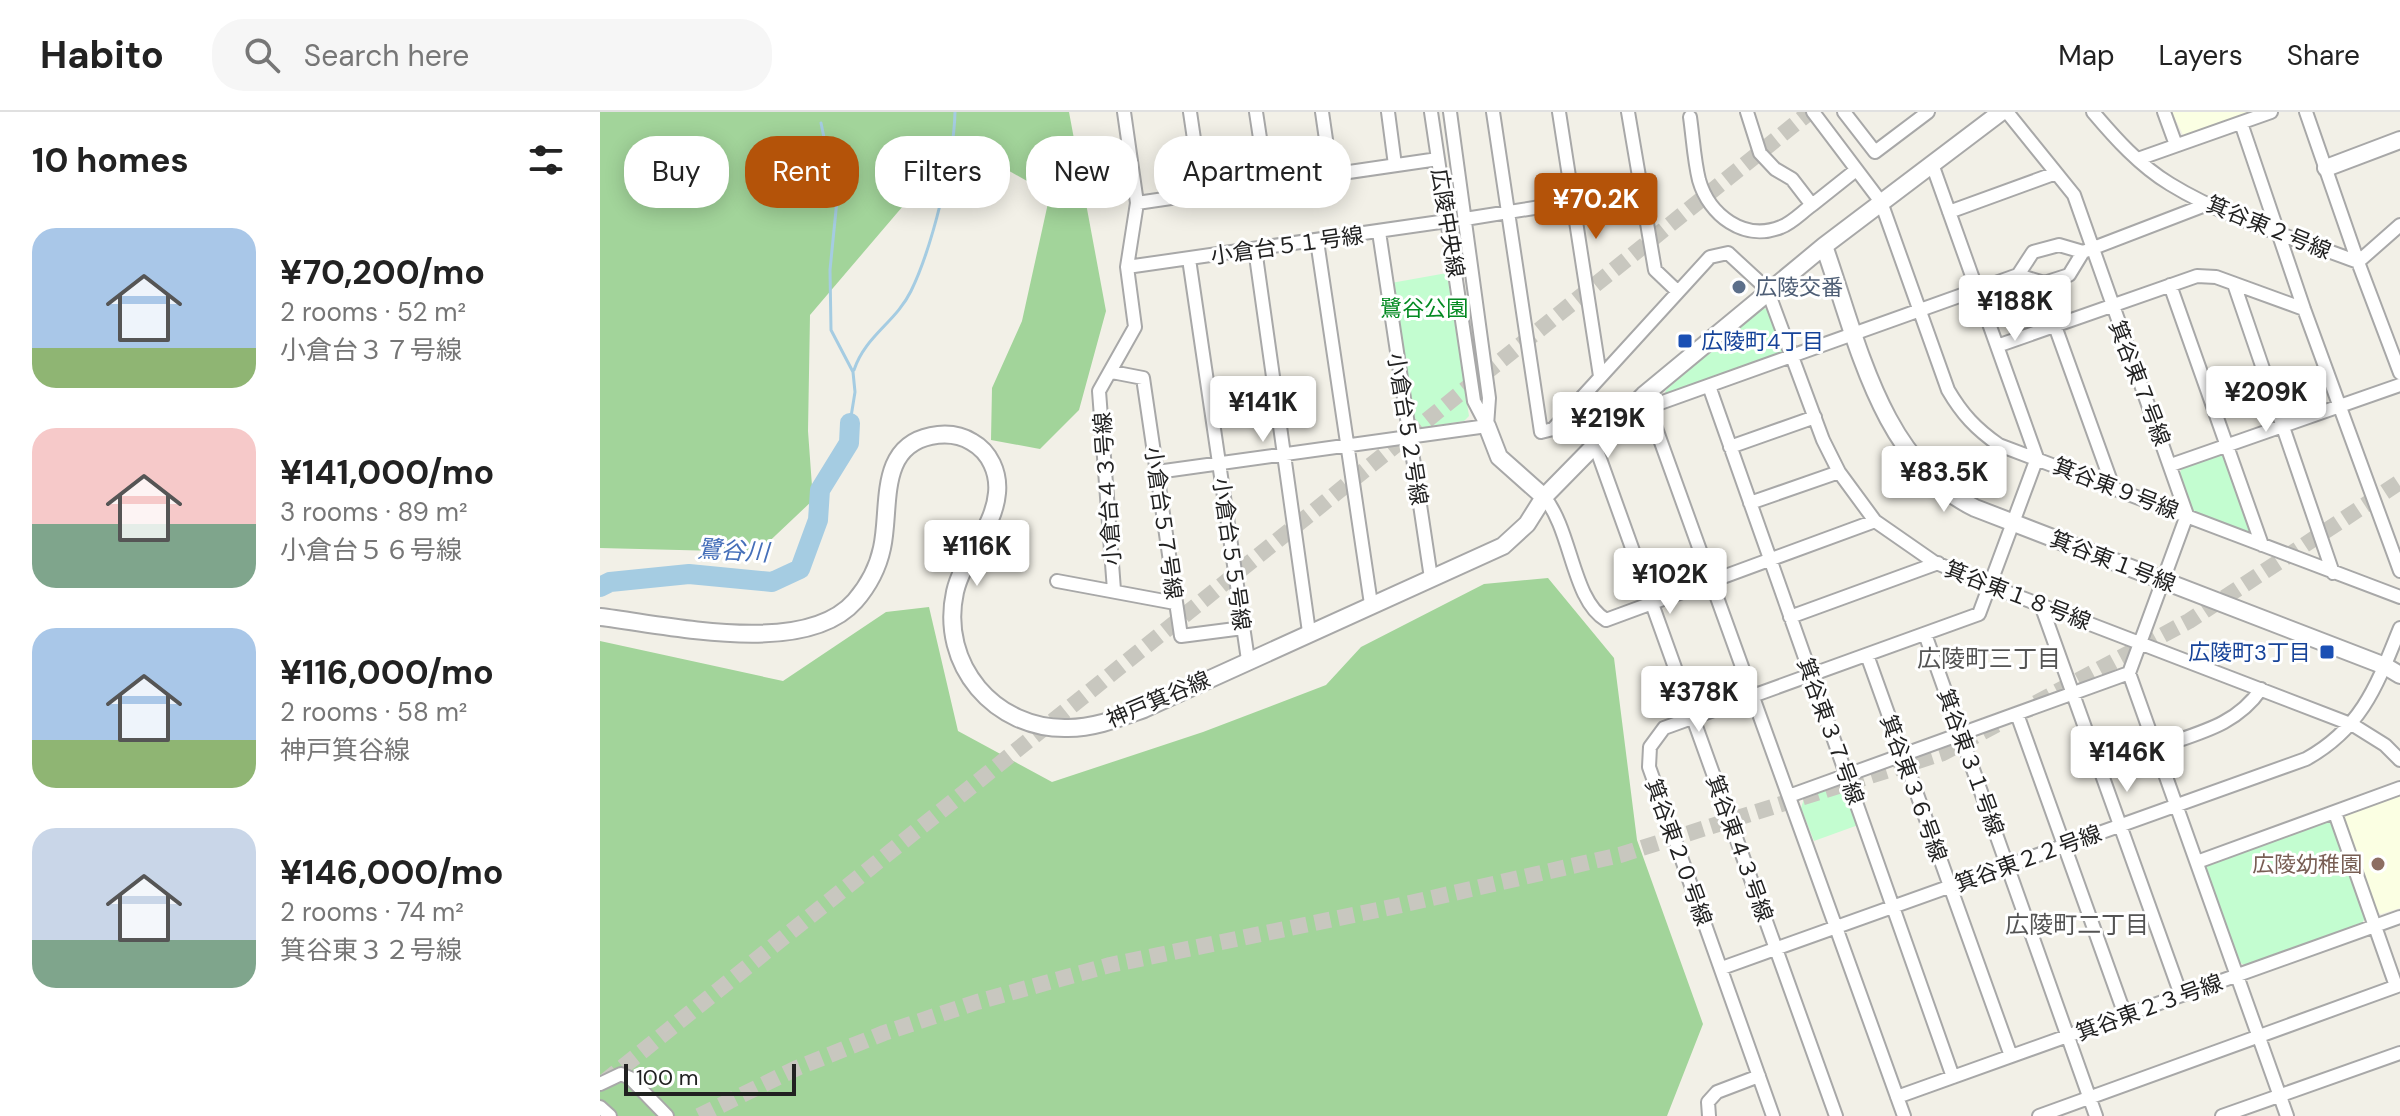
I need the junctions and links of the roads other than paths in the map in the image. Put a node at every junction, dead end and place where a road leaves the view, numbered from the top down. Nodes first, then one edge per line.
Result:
1 (1124, 112) edge
2 (1190, 112) edge
3 (1256, 112) edge
4 (1322, 112) edge
5 (1388, 112) edge
6 (1431, 112) edge
7 (1450, 112) edge
8 (1493, 112) edge
9 (1559, 112) edge
10 (1628, 112) edge
11 (1704, 112) edge
12 (1747, 112) edge
13 (1813, 112) edge
14 (1844, 112) edge
15 (2004, 112) edge
16 (2093, 112) edge
17 (2164, 112) edge
18 (2271, 112) edge
19 (2306, 112) edge
20 (1926, 113) edge
21 (1690, 115) edge
22 (2241, 123) junction
23 (1127, 136) edge
24 (1194, 136) edge
25 (1260, 136) edge
26 (1325, 136) edge
27 (2400, 140) edge
28 (2176, 145) junction
29 (1438, 159) junction
30 (2138, 159) junction
31 (1932, 164) junction
32 (1395, 165) junction
33 (2326, 168) junction
34 (1856, 170) junction
35 (1351, 171) edge
36 (2056, 173) junction
37 (1640, 191) junction
38 (1571, 202) junction
39 (1881, 202) junction
40 (2208, 204) junction
41 (1812, 205) junction
42 (1136, 208) edge
43 (1507, 211) junction
44 (1949, 212) junction
45 (1465, 219) junction
46 (1447, 221) junction
47 (2400, 225) edge
48 (2277, 231) junction
49 (1379, 232) junction
50 (1317, 241) junction
51 (1824, 246) junction
52 (1255, 249) junction
53 (2088, 250) junction
54 (1189, 259) junction
55 (2358, 262) junction
56 (1127, 267) junction
57 (2018, 275) junction
58 (2234, 284) junction
59 (2170, 285) junction
60 (1767, 289) junction
61 (1676, 290) junction
62 (1977, 290) junction
63 (2111, 305) junction
64 (2304, 309) junction
65 (1920, 310) junction
66 (2055, 326) junction
67 (1855, 333) junction
68 (1997, 346) junction
69 (1793, 356) junction
70 (1112, 372) junction
71 (2400, 373) edge
72 (1600, 376) junction
73 (2400, 385) edge
74 (1709, 386) junction
75 (1644, 395) junction
76 (2340, 406) junction
77 (1815, 417) junction
78 (1487, 426) junction
79 (2282, 426) junction
80 (1409, 437) junction
81 (1595, 445) junction
82 (2227, 445) junction
83 (1347, 446) junction
84 (1730, 447) junction
85 (1283, 454) junction
86 (2037, 458) junction
87 (1220, 463) junction
88 (2171, 465) junction
89 (1157, 472) junction
90 (1839, 472) junction
91 (2113, 487) junction
92 (1544, 497) junction
93 (1750, 503) junction
94 (2187, 515) junction
95 (1875, 521) junction
96 (2015, 523) junction
97 (2262, 545) junction
98 (1770, 559) junction
99 (1938, 563) junction
100 (2400, 571) edge
101 (2333, 573) junction
102 (1431, 578) junction
103 (1057, 581) dead end
104 (1711, 581) junction
105 (2164, 581) junction
106 (1991, 586) junction
107 (1114, 590) junction
108 (2400, 597) edge
109 (1175, 603) junction
110 (1371, 604) junction
111 (1652, 604) junction
112 (2041, 605) junction
113 (600, 617) edge
114 (1790, 617) junction
115 (1243, 628) junction
116 (2400, 628) edge
117 (1309, 632) junction
118 (1925, 634) junction
119 (2140, 642) junction
120 (1867, 655) junction
121 (1248, 660) junction
122 (2385, 666) junction
123 (2129, 673) junction
124 (1811, 675) junction
125 (2400, 675) edge
126 (2261, 689) junction
127 (2072, 694) junction
128 (1752, 695) junction
129 (2017, 714) junction
130 (1693, 717) junction
131 (2353, 725) junction
132 (1960, 734) junction
133 (2156, 748) junction
134 (1902, 755) junction
135 (2400, 760) edge
136 (1846, 775) junction
137 (2400, 788) edge
138 (1789, 796) junction
139 (2176, 805) junction
140 (2335, 813) junction
141 (2119, 825) junction
142 (2063, 846) junction
143 (2197, 862) junction
144 (2008, 865) junction
145 (1950, 886) junction
146 (1893, 907) junction
147 (2400, 917) edge
148 (2375, 926) junction
149 (1836, 927) junction
150 (1776, 949) junction
151 (1722, 968) junction
152 (2237, 975) junction
153 (2398, 986) edge
154 (2181, 995) junction
155 (2125, 1015) junction
156 (2068, 1036) junction
157 (2259, 1037) junction
158 (2400, 1053) edge
159 (2011, 1056) junction
160 (1759, 1076) junction
161 (1953, 1077) junction
162 (600, 1084) edge
163 (2280, 1096) junction
164 (1897, 1097) junction
165 (2090, 1098) junction
166 (600, 1107) edge
167 (610, 1116) edge
168 (667, 1116) edge
169 (1709, 1116) edge
170 (1773, 1116) edge
171 (1836, 1116) edge
172 (1904, 1116) edge
173 (2039, 1116) edge
174 (2096, 1116) edge
175 (2223, 1116) edge
176 (2287, 1116) edge

1 - 23 street, 小倉台４３号線
2 - 24 street
3 - 25 street
4 - 26 street
5 - 32 street
6 - 29 street, 広陵中央線
7 - 45 street, 広陵中央線
8 - 43 street
9 - 38 street
10 - 37 street
11 - 21 street
12 - 41 street
13 - 34 street, 箕谷東９号線
14 - 20 street
15 - 31 street
15 - 36 street, 箕谷東７号線
16 - 30 street, 箕谷東２号線
17 - 28 street
18 - 22 street
19 - 33 street
21 - 41 street
22 - 28 street
22 - 48 street
27 - 33 street
28 - 30 street
29 - 32 street
29 - 46 street, 広陵中央線
30 - 40 street, 箕谷東２号線
31 - 39 street
31 - 44 street
32 - 35 street
33 - 55 street
34 - 39 street, 箕谷東９号線
34 - 41 street
36 - 44 street
36 - 53 street, 箕谷東７号線
37 - 38 street
37 - 61 street
38 - 43 street
38 - 72 street
39 - 51 street
39 - 65 street, 箕谷東９号線
40 - 48 street, 箕谷東２号線
40 - 53 street
42 - 56 street, 小倉台４３号線
43 - 45 street
43 - 72 street
44 - 62 street
45 - 78 street, 広陵中央線
46 - 49 street, 小倉台５１号線
46 - 78 street, 広陵中央線
47 - 55 street
48 - 55 street, 箕谷東２号線
48 - 64 street
49 - 50 street, 小倉台５１号線
49 - 80 street, 小倉台５２号線
50 - 52 street, 小倉台５１号線
50 - 83 street
51 - 60 street
51 - 67 street, 箕谷東１号線
52 - 54 street, 小倉台５１号線
52 - 85 street
53 - 57 street
53 - 57 street
53 - 63 street, 箕谷東７号線
54 - 56 street, 小倉台５１号線
54 - 87 street, 小倉台５５号線
55 - 71 street, 箕谷東２号線
56 - 70 street, 小倉台４３号線
57 - 62 street
58 - 59 street
58 - 64 street
58 - 79 street
59 - 63 street
59 - 82 street
60 - 61 street
60 - 69 street, 箕谷東１８号線
60 - 75 street
61 - 72 street
62 - 65 street
62 - 68 street
63 - 66 street
63 - 88 street, 箕谷東７号線
64 - 76 street
65 - 67 street
65 - 86 street, 箕谷東９号線
66 - 68 street
66 - 91 street
67 - 69 street
67 - 96 street, 箕谷東１号線
68 - 86 street
69 - 74 street
69 - 77 street, 箕谷東１８号線
70 - 89 street, 小倉台５７号線
70 - 107 street, 小倉台４３号線
73 - 76 street
74 - 75 street
74 - 84 street, 箕谷東３７号線
75 - 81 street, 神戸箕谷線
75 - 104 street
76 - 79 street
76 - 100 street
77 - 84 street
77 - 90 street, 箕谷東１８号線
78 - 80 street
78 - 92 street, 広陵中央線
79 - 82 street
79 - 101 street
80 - 83 street
80 - 102 street, 小倉台５２号線
81 - 92 street, 神戸箕谷線
81 - 111 street, 箕谷東４３号線
82 - 88 street
82 - 97 street
83 - 85 street
83 - 110 street
84 - 93 street, 箕谷東３７号線
85 - 87 street
85 - 117 street
86 - 91 street, 箕谷東９号線
86 - 96 street, 箕谷東２０号線
87 - 89 street
87 - 115 street, 小倉台５５号線
88 - 94 street, 箕谷東７号線
89 - 109 street, 小倉台５７号線
90 - 93 street
90 - 95 street, 箕谷東１８号線
91 - 94 street, 箕谷東９号線
92 - 102 street, 神戸箕谷線
92 - 111 street
93 - 98 street, 箕谷東３７号線
94 - 97 street, 箕谷東９号線
94 - 105 street
95 - 98 street
95 - 99 street, 箕谷東１８号線
96 - 105 street, 箕谷東１号線
96 - 106 street, 箕谷東２０号線
97 - 101 street, 箕谷東９号線
98 - 104 street
98 - 114 street, 箕谷東３７号線
99 - 106 street, 箕谷東１８号線
99 - 114 street
101 - 108 street, 箕谷東９号線
102 - 110 street, 神戸箕谷線
103 - 107 street
104 - 111 street
104 - 128 street
105 - 119 street
105 - 122 street, 箕谷東１号線
106 - 112 street, 箕谷東１８号線
106 - 118 street, 箕谷東２０号線
107 - 109 street
109 - 115 street, 小倉台５７号線
110 - 117 street, 神戸箕谷線
111 - 130 street, 箕谷東４３号線
112 - 119 street, 箕谷東１８号線
112 - 127 street
113 - 121 street, 神戸箕谷線
114 - 124 street, 箕谷東３７号線
115 - 121 street, 小倉台５５号線
116 - 122 street, 箕谷東２２号線
117 - 121 street, 神戸箕谷線
118 - 120 street, 箕谷東２０号線
118 - 132 street, 箕谷東３１号線
119 - 123 street
119 - 126 street, 箕谷東１８号線
120 - 124 street, 箕谷東２０号線
120 - 134 street, 箕谷東３６号線
122 - 125 street, 箕谷東１号線
122 - 131 street, 箕谷東２２号線
123 - 127 street
123 - 133 street
124 - 128 street, 箕谷東２０号線
124 - 136 street, 箕谷東３７号線
126 - 131 street, 箕谷東１８号線
126 - 133 street
127 - 129 street
127 - 141 street
128 - 130 street, 箕谷東２０号線
128 - 138 street
129 - 132 street
129 - 142 street
130 - 150 street, 箕谷東４３号線
130 - 151 street, 箕谷東２０号線
131 - 135 street, 箕谷東１８号線
131 - 139 street, 箕谷東２２号線
132 - 134 street
132 - 144 street, 箕谷東３１号線
133 - 139 street
134 - 136 street
134 - 145 street, 箕谷東３６号線
136 - 138 street
136 - 146 street, 箕谷東３７号線
137 - 140 street
138 - 149 street
139 - 141 street, 箕谷東２２号線
139 - 143 street
140 - 143 street
140 - 148 street
141 - 142 street, 箕谷東２２号線
141 - 154 street
142 - 144 street, 箕谷東２２号線
142 - 155 street
143 - 152 street
144 - 145 street, 箕谷東２２号線
144 - 156 street, 箕谷東３１号線
145 - 146 street, 箕谷東２２号線
145 - 159 street, 箕谷東３６号線
146 - 149 street, 箕谷東２２号線
146 - 161 street, 箕谷東３７号線
147 - 148 street, 箕谷東２３号線
148 - 152 street, 箕谷東２３号線
148 - 153 street
149 - 150 street, 箕谷東２２号線
149 - 164 street
150 - 151 street, 箕谷東２２号線
150 - 171 street, 箕谷東４３号線
151 - 160 street, 箕谷東２０号線
152 - 154 street, 箕谷東２３号線
152 - 157 street
153 - 157 street
154 - 155 street, 箕谷東２３号線
155 - 156 street, 箕谷東２３号線
156 - 159 street, 箕谷東２３号線
156 - 165 street, 箕谷東３１号線
157 - 163 street
157 - 165 street
158 - 163 street
159 - 161 street, 箕谷東２３号線
160 - 169 street
160 - 170 street, 箕谷東２０号線
161 - 164 street, 箕谷東２３号線
162 - 168 street
163 - 175 street
163 - 176 street
164 - 172 street
165 - 173 street
165 - 174 street, 箕谷東３１号線
166 - 167 street

